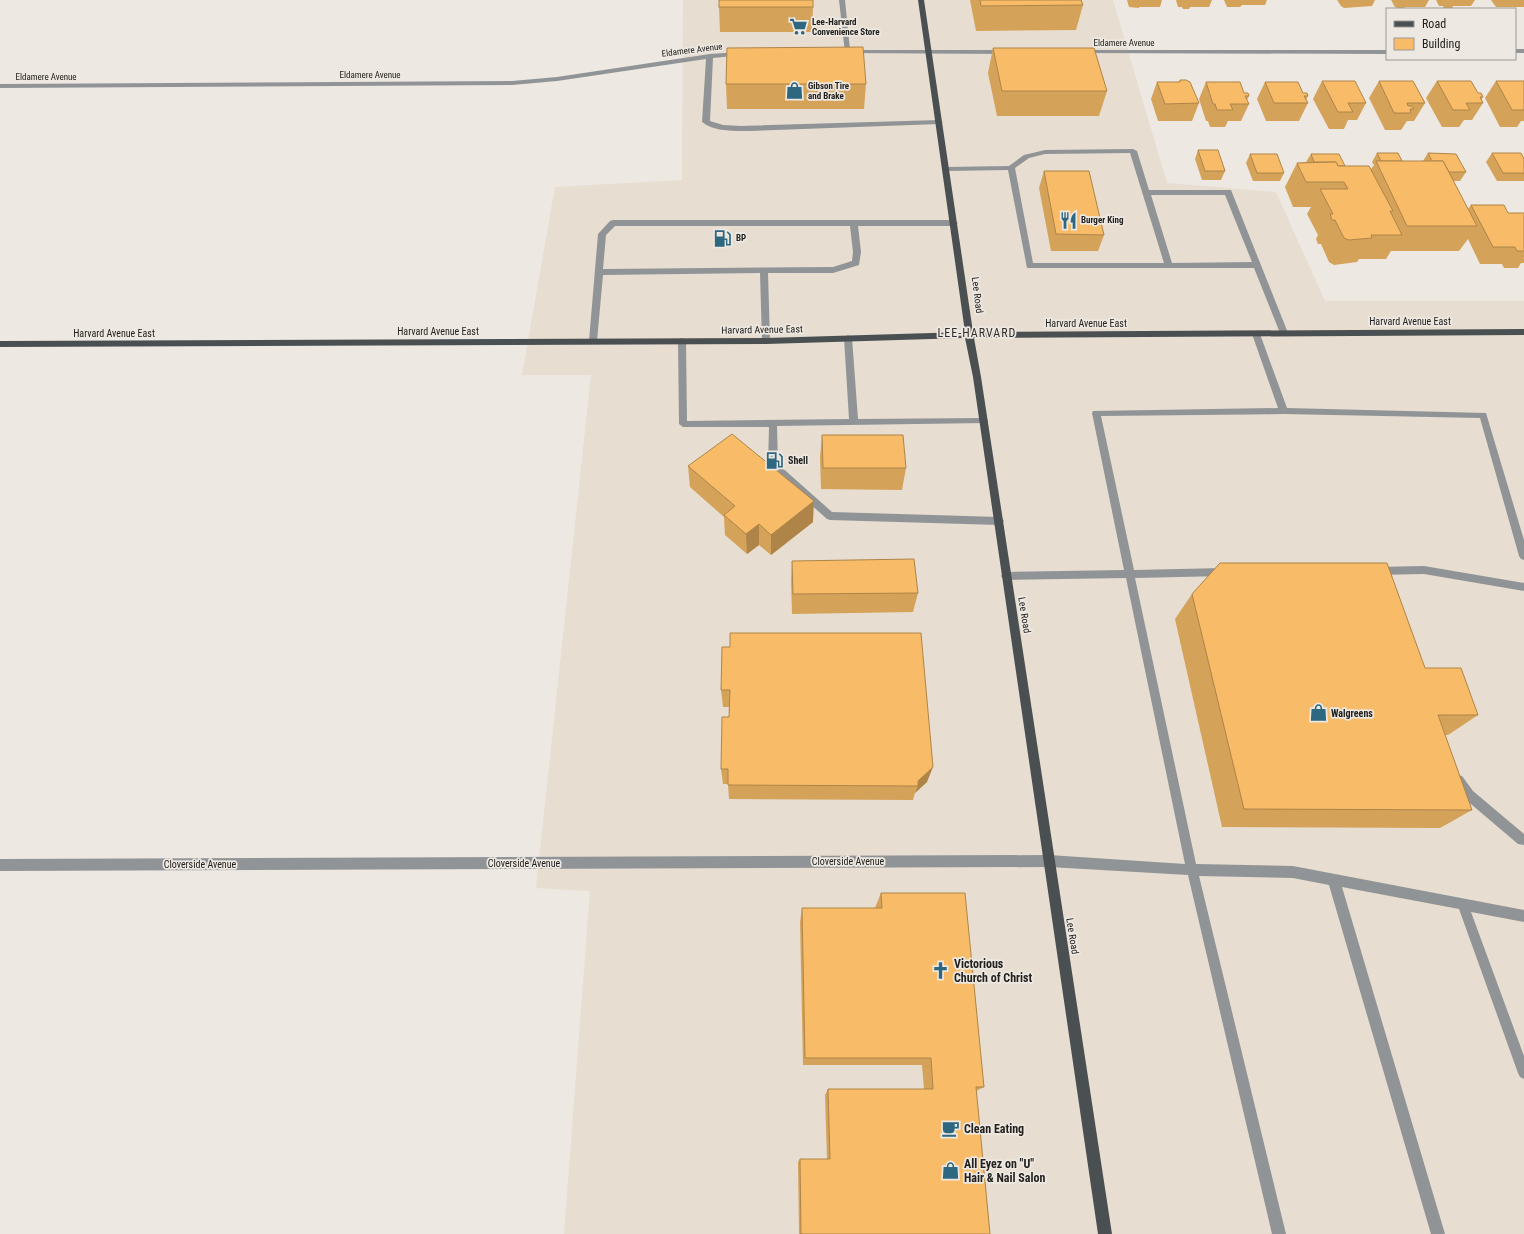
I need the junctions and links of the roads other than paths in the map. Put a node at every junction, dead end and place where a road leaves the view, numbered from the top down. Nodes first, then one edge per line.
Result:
1 (842, 0) edge
2 (921, 0) edge
3 (929, 52) junction
4 (1015, 52) edge
5 (1078, 52) edge
6 (1386, 52) edge
7 (749, 54) edge
8 (710, 56) junction
9 (0, 86) edge
10 (939, 122) junction
11 (1011, 168) junction
12 (946, 169) junction
13 (1146, 192) junction
14 (854, 222) junction
15 (954, 222) junction
16 (1169, 265) junction
17 (1257, 266) junction
18 (764, 271) junction
19 (599, 272) junction
20 (1524, 332) edge
21 (1256, 334) junction
22 (1284, 334) junction
23 (969, 336) junction
24 (848, 338) junction
25 (682, 341) junction
26 (766, 341) junction
27 (593, 342) junction
28 (0, 344) edge
29 (1284, 411) junction
30 (984, 421) junction
31 (854, 423) junction
32 (773, 424) junction
33 (998, 521) junction
34 (1524, 556) edge
35 (1365, 571) edge
36 (1232, 572) edge
37 (1130, 573) junction
38 (1006, 576) junction
39 (1524, 587) edge
40 (1452, 771) edge
41 (1522, 840) dead end
42 (1048, 861) junction
43 (0, 865) edge
44 (1192, 870) junction
45 (1334, 881) junction
46 (1463, 905) junction
47 (1524, 916) edge
48 (1524, 1073) edge
49 (1105, 1234) edge
50 (1279, 1234) edge
51 (1438, 1234) edge

1 - 3 street
2 - 3 main road, Lee Road
3 - 4 street
3 - 10 main road, Lee Road
5 - 6 street, Eldamere Avenue
7 - 8 street, Eldamere Avenue
8 - 9 street, Eldamere Avenue
8 - 10 street
10 - 12 main road, Lee Road
11 - 12 street
11 - 13 street
11 - 16 street
12 - 15 main road, Lee Road
13 - 16 street
13 - 17 street
14 - 15 street
14 - 18 street
14 - 19 street
15 - 23 main road, Lee Road
16 - 17 street
17 - 22 street
18 - 19 street
18 - 26 street
19 - 27 street
20 - 22 main road, Harvard Avenue East
21 - 22 main road, Harvard Avenue East
21 - 23 main road, Harvard Avenue East
21 - 29 street
23 - 24 main road, Harvard Avenue East
23 - 30 main road, Lee Road
24 - 26 main road, Harvard Avenue East
24 - 31 street
25 - 26 main road, Harvard Avenue East
25 - 27 main road, Harvard Avenue East
25 - 32 street
27 - 28 main road, Harvard Avenue East
29 - 34 street
29 - 37 street
30 - 31 street
30 - 33 main road, Lee Road
31 - 32 street
32 - 33 street
33 - 38 main road, Lee Road
35 - 39 street
36 - 37 street
37 - 38 street
37 - 44 street
38 - 42 main road, Lee Road
40 - 41 street
42 - 43 street, Cloverside Avenue
42 - 44 street, Cloverside Avenue
42 - 49 main road, Lee Road
44 - 45 street, Cloverside Avenue
44 - 50 street
45 - 46 street, Cloverside Avenue
45 - 51 street
46 - 47 street, Cloverside Avenue
46 - 48 street

